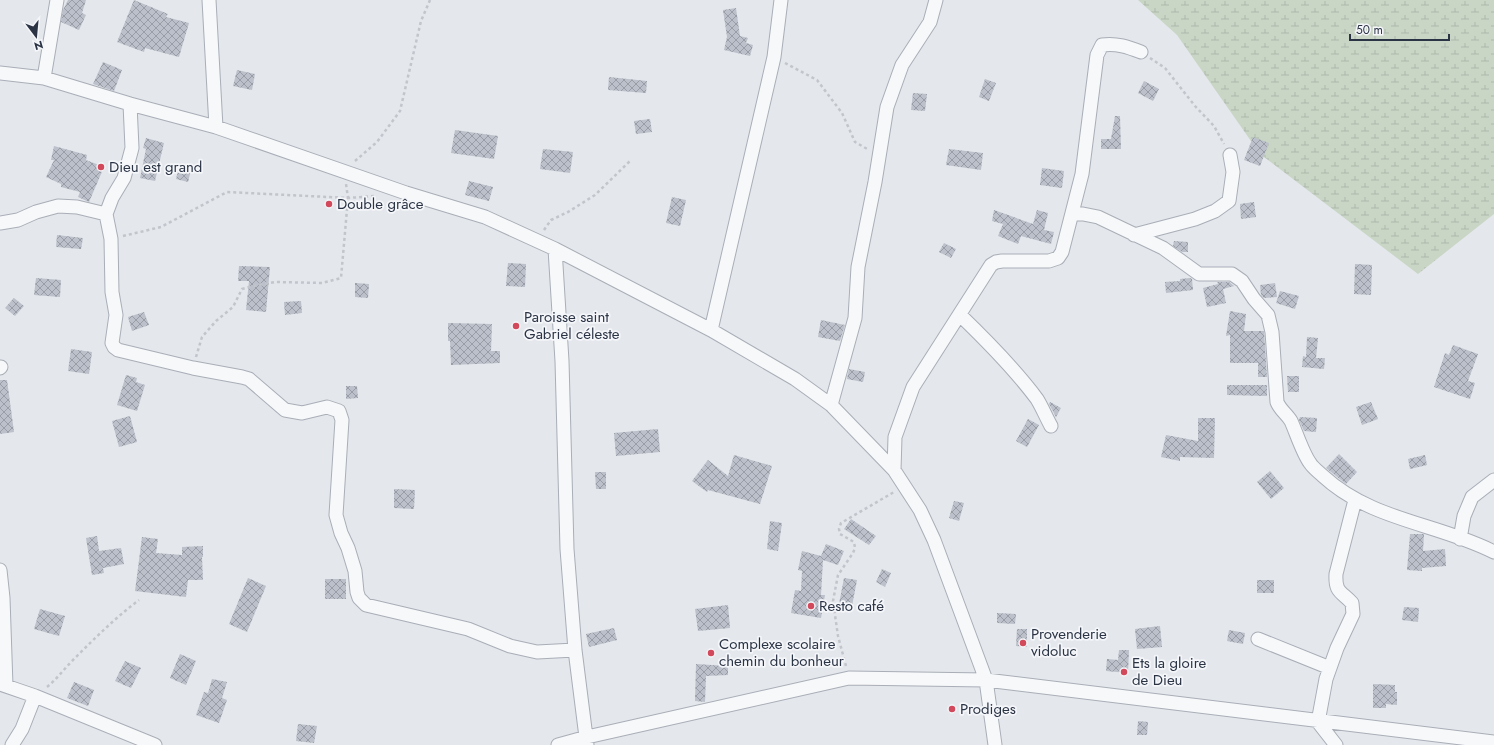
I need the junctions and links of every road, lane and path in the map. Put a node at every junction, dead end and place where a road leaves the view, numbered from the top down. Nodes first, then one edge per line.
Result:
1 (58, 0) edge
2 (209, 0) edge
3 (430, 0) edge
4 (781, 0) edge
5 (936, 0) edge
6 (1141, 52) joint
7 (774, 57) junction
8 (0, 73) edge
9 (44, 78) junction
10 (130, 104) junction
11 (216, 127) junction
12 (1230, 155) joint
13 (878, 156) junction
14 (630, 161) dead end
15 (345, 172) junction
16 (377, 196) dead end
17 (348, 198) junction
18 (106, 214) junction
19 (1072, 214) junction
20 (0, 223) edge
21 (1134, 235) junction
22 (111, 239) junction
23 (537, 240) junction
24 (555, 249) junction
25 (960, 315) junction
26 (710, 330) junction
27 (193, 368) junction
28 (830, 405) junction
29 (1051, 426) dead end
30 (894, 470) junction
31 (1494, 480) edge
32 (904, 486) junction
33 (1355, 500) junction
34 (1460, 538) junction
35 (1494, 552) edge
36 (0, 570) edge
37 (139, 600) dead end
38 (1258, 638) dead end
39 (575, 650) junction
40 (1330, 668) junction
41 (849, 678) junction
42 (986, 680) junction
43 (3, 685) edge
44 (34, 696) junction
45 (1318, 722) junction
46 (1350, 725) junction
47 (587, 741) edge
48 (1494, 742) edge
49 (12, 745) edge
50 (155, 745) edge
51 (558, 745) edge
52 (995, 745) edge
53 (1337, 745) edge

1 - 9 street
2 - 11 street
3 - 15 path
4 - 7 street
5 - 13 street
6 - 12 path
6 - 19 street
7 - 13 path
7 - 26 street
8 - 9 street
9 - 10 street
10 - 11 street
10 - 18 street
11 - 15 street
12 - 21 street
13 - 28 street
14 - 23 path
15 - 17 path
15 - 23 street
16 - 17 path
17 - 22 path
17 - 27 path
18 - 20 street
18 - 22 street
19 - 21 street
19 - 25 street
21 - 33 street
22 - 27 street
23 - 24 street
24 - 26 street
24 - 39 street
25 - 29 street
25 - 30 street
26 - 28 street
27 - 39 street
28 - 30 street
30 - 32 street
31 - 34 street
32 - 41 path
32 - 42 street
33 - 34 street
33 - 40 street
34 - 35 street
36 - 43 street
37 - 44 path
38 - 40 street
39 - 47 street
40 - 45 street
41 - 42 street
41 - 47 street
42 - 45 street
42 - 52 street
43 - 44 street
44 - 49 street
44 - 50 street
45 - 46 street
45 - 53 street
46 - 48 street
46 - 53 street
47 - 51 street

